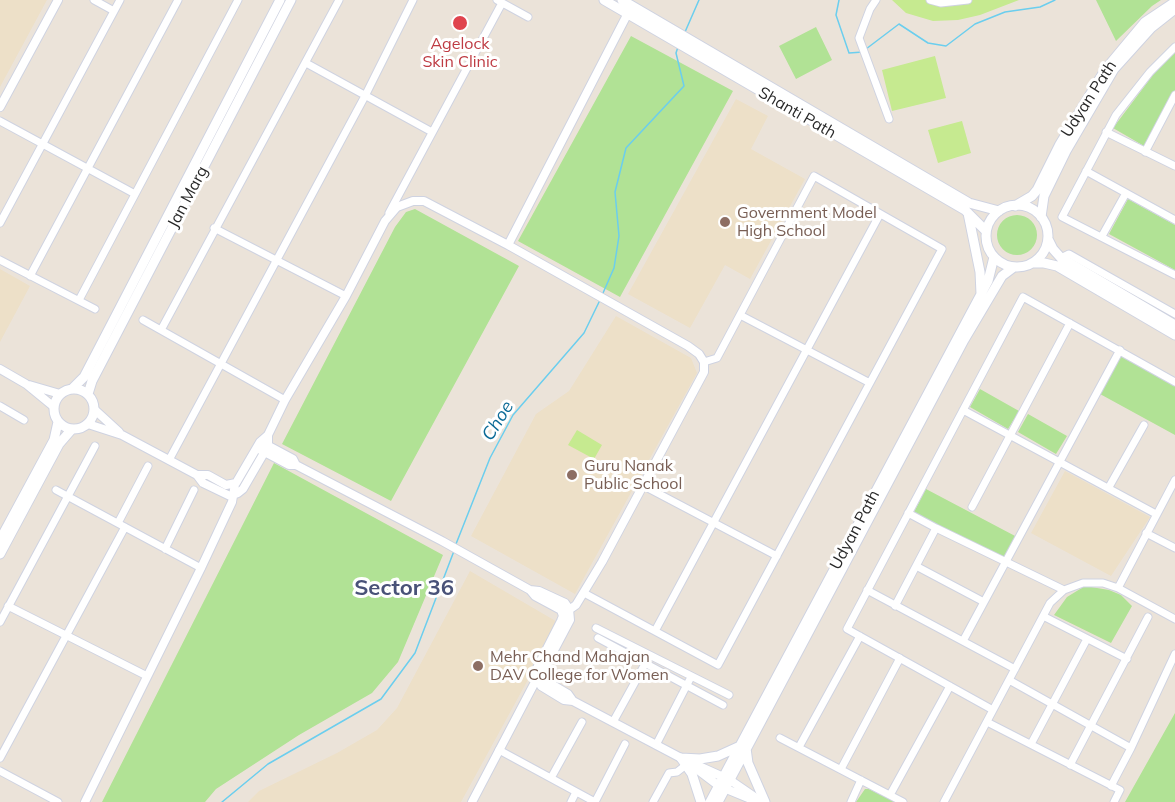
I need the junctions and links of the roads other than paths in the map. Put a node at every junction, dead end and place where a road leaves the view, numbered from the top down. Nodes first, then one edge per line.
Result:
1 (58, 0) edge
2 (94, 0) edge
3 (120, 0) edge
4 (178, 0) edge
5 (238, 0) edge
6 (280, 0) edge
7 (291, 0) edge
8 (339, 0) edge
9 (413, 0) edge
10 (604, 0) edge
11 (876, 0) edge
12 (930, 0) edge
13 (968, 0) edge
14 (500, 1) edge
15 (1175, 2) edge
16 (628, 4) edge
17 (1175, 9) edge
18 (114, 11) junction
19 (528, 17) dead end
20 (1175, 47) edge
21 (706, 54) junction
22 (306, 63) junction
23 (1175, 95) edge
24 (365, 96) junction
25 (0, 107) edge
26 (889, 119) dead end
27 (0, 121) edge
28 (432, 132) junction
29 (1106, 132) junction
30 (42, 144) junction
31 (1145, 152) junction
32 (1175, 166) edge
33 (89, 169) junction
34 (1086, 171) junction
35 (1126, 193) junction
36 (135, 194) junction
37 (1016, 206) junction
38 (999, 211) junction
39 (968, 213) junction
40 (880, 214) junction
41 (1041, 217) junction
42 (385, 220) junction
43 (1175, 220) edge
44 (0, 223) edge
45 (214, 228) junction
46 (986, 231) junction
47 (1102, 236) junction
48 (1048, 239) junction
49 (508, 245) junction
50 (994, 257) junction
51 (1061, 258) junction
52 (277, 259) junction
53 (0, 260) edge
54 (1033, 263) junction
55 (1014, 267) junction
56 (1175, 275) edge
57 (30, 276) junction
58 (981, 294) junction
59 (346, 296) junction
60 (79, 300) junction
61 (95, 309) dead end
62 (1175, 314) edge
63 (740, 315) junction
64 (143, 320) dead end
65 (1070, 323) junction
66 (1175, 325) edge
67 (160, 330) junction
68 (1175, 335) edge
69 (807, 350) junction
70 (1120, 350) junction
71 (704, 362) junction
72 (220, 364) junction
73 (0, 369) edge
74 (1175, 382) edge
75 (870, 383) junction
76 (26, 384) junction
77 (74, 388) junction
78 (60, 394) junction
79 (88, 394) junction
80 (285, 400) junction
81 (0, 406) edge
82 (54, 407) junction
83 (95, 410) junction
84 (963, 410) junction
85 (24, 420) dead end
86 (58, 422) junction
87 (88, 424) junction
88 (1144, 425) dead end
89 (72, 429) junction
90 (122, 435) junction
91 (1010, 435) junction
92 (95, 446) dead end
93 (263, 447) junction
94 (169, 460) junction
95 (1060, 461) junction
96 (148, 466) dead end
97 (197, 475) junction
98 (1175, 480) edge
99 (235, 484) junction
100 (644, 486) junction
101 (1109, 487) junction
102 (56, 490) dead end
103 (194, 490) dead end
104 (235, 495) junction
105 (68, 496) junction
106 (972, 507) dead end
107 (908, 513) junction
108 (1156, 514) junction
109 (714, 522) junction
110 (121, 525) junction
111 (936, 528) junction
112 (1146, 533) junction
113 (0, 540) edge
114 (1175, 548) edge
115 (165, 549) junction
116 (0, 554) edge
117 (777, 556) junction
118 (1006, 561) junction
119 (916, 566) junction
120 (201, 568) junction
121 (1118, 588) junction
122 (867, 590) junction
123 (1064, 590) junction
124 (584, 593) junction
125 (984, 602) junction
126 (9, 606) junction
127 (895, 606) junction
128 (566, 612) junction
129 (1043, 616) junction
130 (1148, 617) dead end
131 (1175, 619) edge
132 (0, 622) edge
133 (596, 628) dead end
134 (655, 631) junction
135 (66, 635) junction
136 (860, 636) junction
137 (598, 638) dead end
138 (1087, 639) junction
139 (963, 641) junction
140 (1175, 654) edge
141 (900, 658) junction
142 (1127, 659) junction
143 (645, 664) junction
144 (1015, 669) junction
145 (147, 676) junction
146 (691, 677) junction
147 (540, 678) junction
148 (1009, 680) junction
149 (687, 686) junction
150 (950, 686) junction
151 (729, 695) dead end
152 (1052, 704) junction
153 (723, 705) dead end
154 (993, 710) junction
155 (582, 722) dead end
156 (613, 722) junction
157 (987, 722) junction
158 (1091, 726) junction
159 (780, 738) dead end
160 (625, 744) dead end
161 (1031, 744) junction
162 (656, 745) junction
163 (743, 747) junction
164 (799, 747) junction
165 (1131, 748) junction
166 (499, 750) junction
167 (0, 758) edge
168 (683, 762) junction
169 (1070, 765) junction
170 (841, 769) junction
171 (0, 771) edge
172 (551, 778) junction
173 (861, 780) junction
174 (724, 783) junction
175 (1111, 786) junction
176 (576, 792) junction
177 (890, 795) junction
178 (58, 802) edge
179 (85, 802) edge
180 (472, 802) edge
181 (571, 802) edge
182 (595, 802) edge
183 (653, 802) edge
184 (701, 802) edge
185 (710, 802) edge
186 (718, 802) edge
187 (762, 802) edge
188 (850, 802) edge
189 (903, 802) edge
190 (944, 802) edge
191 (1114, 802) edge

1 - 25 street
2 - 18 street
3 - 18 street
4 - 33 street
5 - 36 street
6 - 77 main road, Jan Marg
7 - 79 main road, Jan Marg
8 - 22 street
9 - 24 street
10 - 16 main road, Shanti Path
11 - 26 street
12 - 13 street
14 - 19 street
14 - 28 street
15 - 37 main road, Udyan Path
16 - 21 main road, Shanti Path
16 - 49 street
17 - 41 main road, Udyan Path
18 - 30 street
20 - 29 street
21 - 38 main road, Shanti Path
21 - 39 main road, Shanti Path
22 - 24 street
22 - 45 street
23 - 31 street
24 - 28 street
24 - 52 street
27 - 30 street
28 - 42 street
29 - 31 street
29 - 34 street
30 - 33 street
30 - 44 street
31 - 32 street
33 - 36 street
33 - 57 street
34 - 35 street
34 - 47 street
35 - 43 street
35 - 47 street
36 - 60 street
37 - 38 main road
37 - 41 main road
38 - 46 main road
39 - 46 main road, Shanti Path
39 - 58 main road
40 - 63 street
40 - 69 street
40 - 75 street
41 - 48 main road
42 - 49 street
42 - 59 street
45 - 52 street
45 - 67 street
46 - 50 main road
47 - 56 street
48 - 51 main road
48 - 54 main road
49 - 71 street
50 - 55 main road
50 - 58 main road, Udyan Path
51 - 62 street
51 - 66 main road
52 - 59 street
52 - 72 street
53 - 57 street
54 - 55 main road
54 - 68 main road
55 - 163 main road, Udyan Path
57 - 60 street
58 - 163 main road, Udyan Path
59 - 80 street
60 - 61 street
63 - 69 street
63 - 71 street
64 - 67 street
65 - 70 street
65 - 84 street
65 - 91 street
67 - 72 street
69 - 75 street
69 - 109 street
70 - 74 street
70 - 95 street
71 - 100 street
72 - 80 street
72 - 94 street
73 - 76 street
75 - 117 street
76 - 78 street
76 - 82 street
77 - 78 main road
77 - 79 main road
78 - 82 main road
79 - 83 main road
80 - 93 street
81 - 85 street
82 - 86 main road
83 - 87 main road
83 - 90 street
84 - 91 street
84 - 107 street
86 - 89 main road
86 - 113 main road
87 - 89 main road
87 - 90 street
88 - 101 street
89 - 116 main road
90 - 94 street
91 - 95 street
91 - 106 street
92 - 105 street
93 - 99 street
93 - 104 street
93 - 128 street
94 - 97 street
95 - 101 street
95 - 118 street
96 - 110 street
97 - 99 street
97 - 104 street
98 - 108 street
99 - 104 street
100 - 109 street
100 - 124 street
101 - 108 street
102 - 105 street
103 - 115 street
104 - 120 street
105 - 110 street
105 - 126 street
107 - 111 street
107 - 122 street
108 - 112 street
109 - 117 street
109 - 134 street
110 - 115 street
110 - 135 street
111 - 118 street
111 - 119 street
112 - 114 street
112 - 121 street
115 - 120 street
117 - 134 street
118 - 123 street
118 - 125 street
119 - 125 street
119 - 127 street
120 - 145 street
121 - 123 street
121 - 131 street
122 - 127 street
122 - 136 street
123 - 129 street
124 - 128 street
124 - 134 street
125 - 139 street
126 - 132 street
126 - 135 street
127 - 139 street
128 - 147 street
129 - 138 street
129 - 144 street
130 - 142 street
133 - 146 street
135 - 145 street
135 - 167 street
136 - 141 street
136 - 164 street
137 - 143 street
138 - 142 street
138 - 152 street
139 - 144 street
140 - 165 street
141 - 150 street
141 - 170 street
142 - 158 street
143 - 149 street
143 - 156 street
144 - 148 street
145 - 179 street
146 - 149 street
146 - 151 street
147 - 156 street
147 - 166 street
148 - 152 street
148 - 154 street
149 - 153 street
149 - 162 street
150 - 154 street
150 - 177 street
152 - 158 street
152 - 161 street
154 - 157 street
155 - 172 street
156 - 162 street
157 - 161 street
157 - 190 street
158 - 165 street
158 - 169 street
159 - 164 street
160 - 182 street
161 - 169 street
162 - 168 street
163 - 168 main road
163 - 174 main road, Udyan Path
163 - 187 main road
164 - 170 street
165 - 175 street
166 - 172 street
166 - 180 street
168 - 174 street
168 - 183 street
168 - 184 main road
169 - 175 street
170 - 173 street
171 - 178 street
172 - 176 street
173 - 177 street
173 - 188 street
174 - 185 main road, Udyan Path
174 - 186 main road, Udyan Path
174 - 187 street
175 - 191 street
176 - 181 street
176 - 182 street
177 - 189 street

